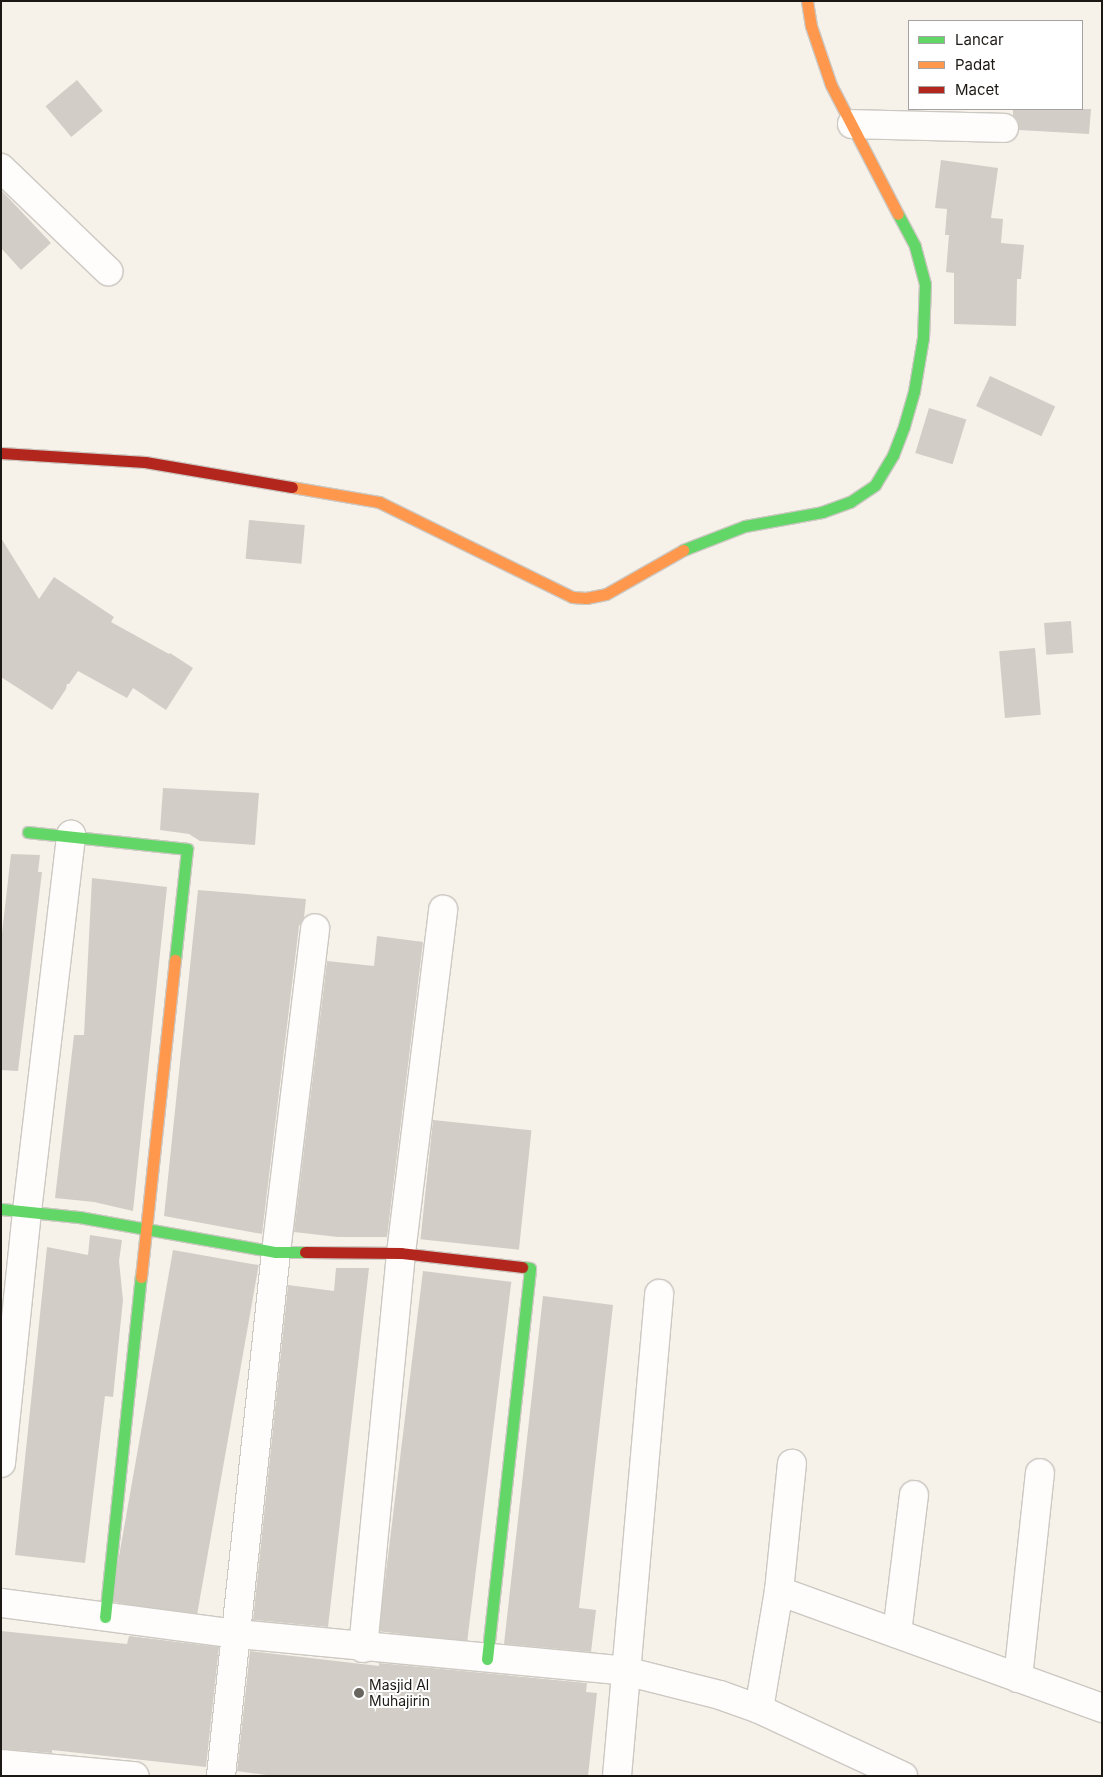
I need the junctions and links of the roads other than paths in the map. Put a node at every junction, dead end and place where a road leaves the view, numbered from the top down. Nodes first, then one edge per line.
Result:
1 (806, 1) edge
2 (852, 124) junction
3 (1004, 128) dead end
4 (1, 168) edge
5 (108, 272) dead end
6 (1, 453) edge
7 (28, 832) dead end
8 (71, 836) junction
9 (443, 910) dead end
10 (315, 928) dead end
11 (14, 1210) edge
12 (146, 1228) junction
13 (276, 1252) junction
14 (401, 1253) junction
15 (659, 1294) dead end
16 (1, 1463) edge
17 (792, 1464) dead end
18 (1040, 1473) dead end
19 (914, 1495) dead end
20 (779, 1591) junction
21 (1, 1603) edge
22 (105, 1617) junction
23 (237, 1634) junction
24 (897, 1634) junction
25 (363, 1648) junction
26 (487, 1659) junction
27 (625, 1671) junction
28 (1018, 1678) junction
29 (1102, 1708) edge
30 (759, 1709) junction
31 (1, 1764) edge
32 (134, 1776) edge
33 (221, 1776) edge
34 (616, 1776) edge
35 (903, 1776) edge

1 - 2 street
2 - 3 street
2 - 6 street
4 - 5 street
7 - 8 street
8 - 11 street
8 - 12 street
9 - 14 street
10 - 13 street
11 - 12 street
11 - 16 street
12 - 13 street
12 - 22 street
13 - 14 street
13 - 23 street
14 - 25 street
14 - 26 street
15 - 27 street
17 - 20 street
18 - 28 street
19 - 24 street
20 - 24 street
20 - 30 street
21 - 22 street
22 - 23 street
23 - 25 street
23 - 33 street
24 - 28 street
25 - 26 street
26 - 27 street
27 - 30 street
27 - 34 street
28 - 29 street
30 - 35 street
31 - 32 street

